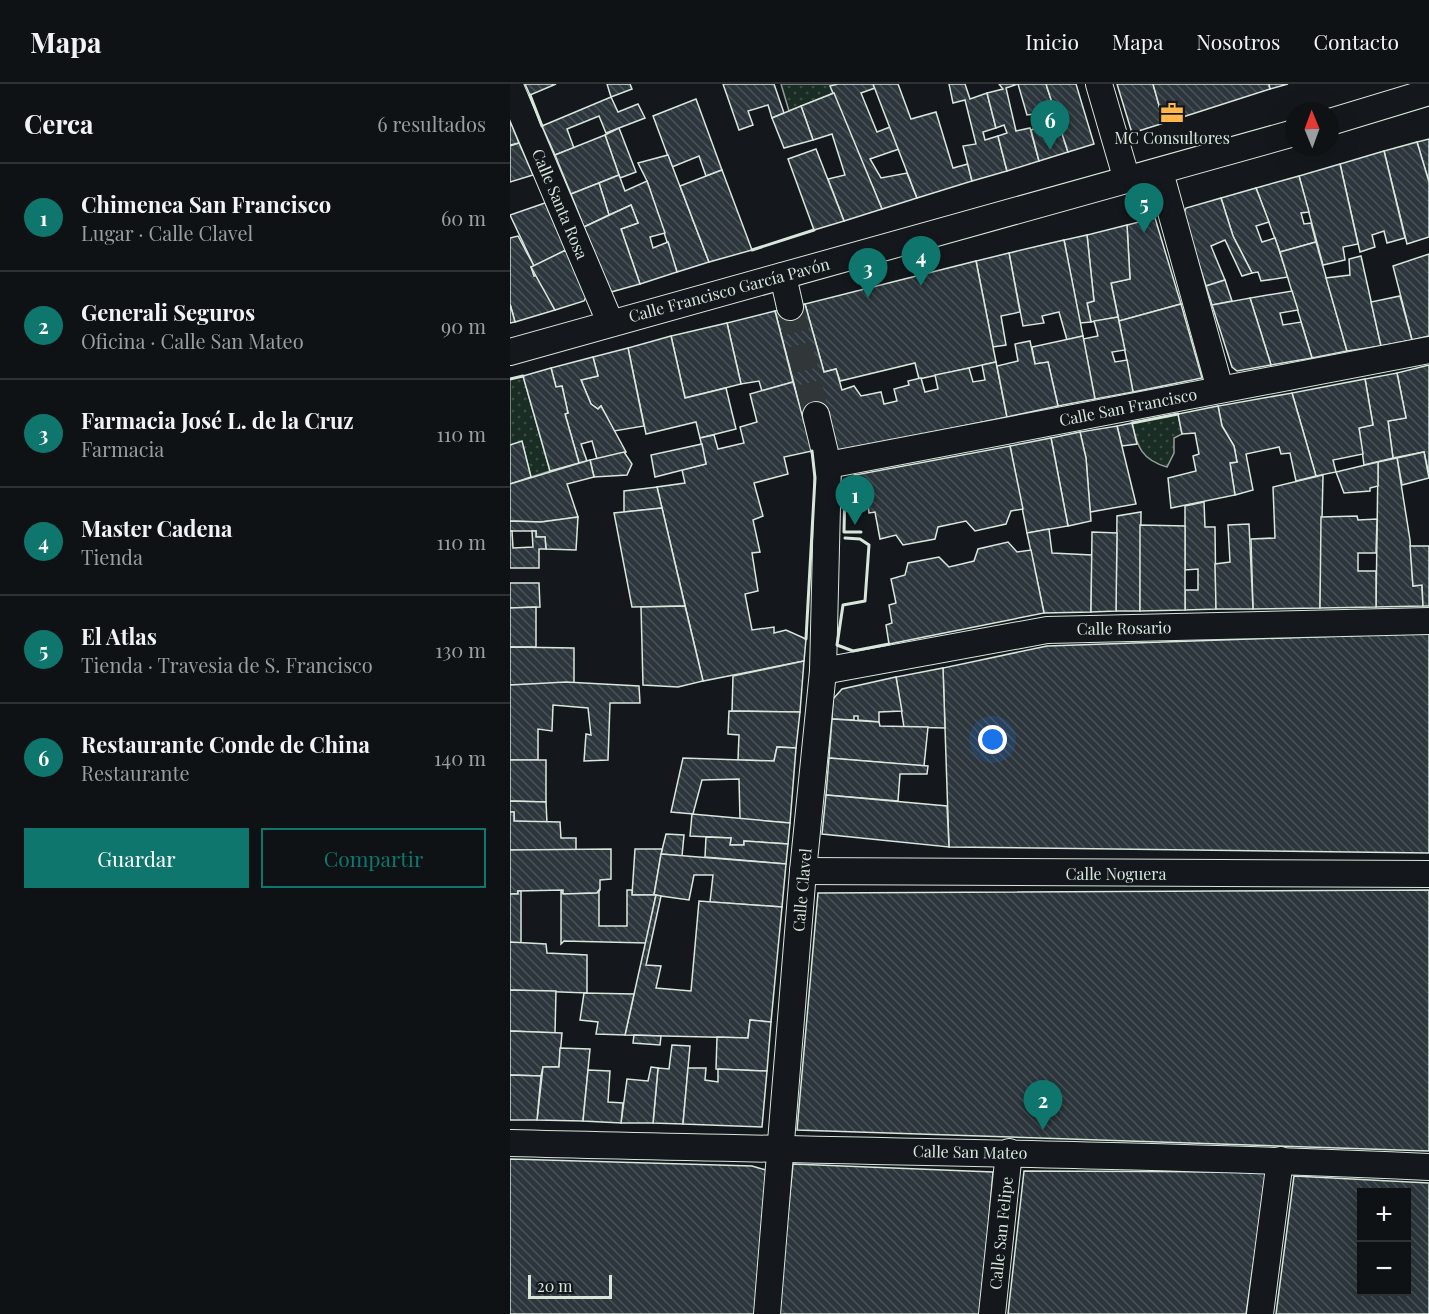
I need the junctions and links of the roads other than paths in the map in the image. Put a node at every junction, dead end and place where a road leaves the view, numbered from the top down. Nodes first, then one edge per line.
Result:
1 (1099, 84) edge
2 (510, 86) edge
3 (1429, 92) edge
4 (1339, 119) edge
5 (1285, 135) edge
6 (1160, 172) junction
7 (1126, 180) junction
8 (783, 276) junction
9 (790, 307) tunnel mouth
10 (610, 322) junction
11 (1429, 350) edge
12 (510, 352) edge
13 (1220, 389) junction
14 (816, 415) tunnel mouth
15 (828, 465) junction
16 (1429, 621) edge
17 (823, 670) junction
18 (803, 871) junction
19 (1429, 874) edge
20 (510, 1143) edge
21 (781, 1150) junction
22 (1009, 1152) junction
23 (1280, 1160) junction
24 (1429, 1167) edge
25 (766, 1314) edge
26 (992, 1314) edge
27 (1260, 1314) edge

1 - 7 street
2 - 10 street, Calle Santa Rosa
3 - 4 street
5 - 6 street, Calle Francisco García Pavón
6 - 7 street, Calle Francisco García Pavón
6 - 13 street
7 - 8 street, Calle Francisco García Pavón
8 - 9 street
8 - 10 street, Calle Francisco García Pavón
10 - 12 street, Calle Francisco García Pavón
11 - 13 street, Calle San Francisco
13 - 15 street, Calle San Francisco
14 - 15 street, Calle Clavel
15 - 17 street, Calle Clavel
16 - 17 street, Calle Rosario
17 - 18 street, Calle Clavel
18 - 19 street, Calle Noguera
18 - 21 street, Calle Clavel
20 - 21 street, Calle San Mateo
21 - 22 street, Calle San Mateo
21 - 25 street, Calle Clavel
22 - 23 street, Calle San Mateo
22 - 26 street, Calle San Felipe
23 - 24 street, Calle San Mateo
23 - 27 street

